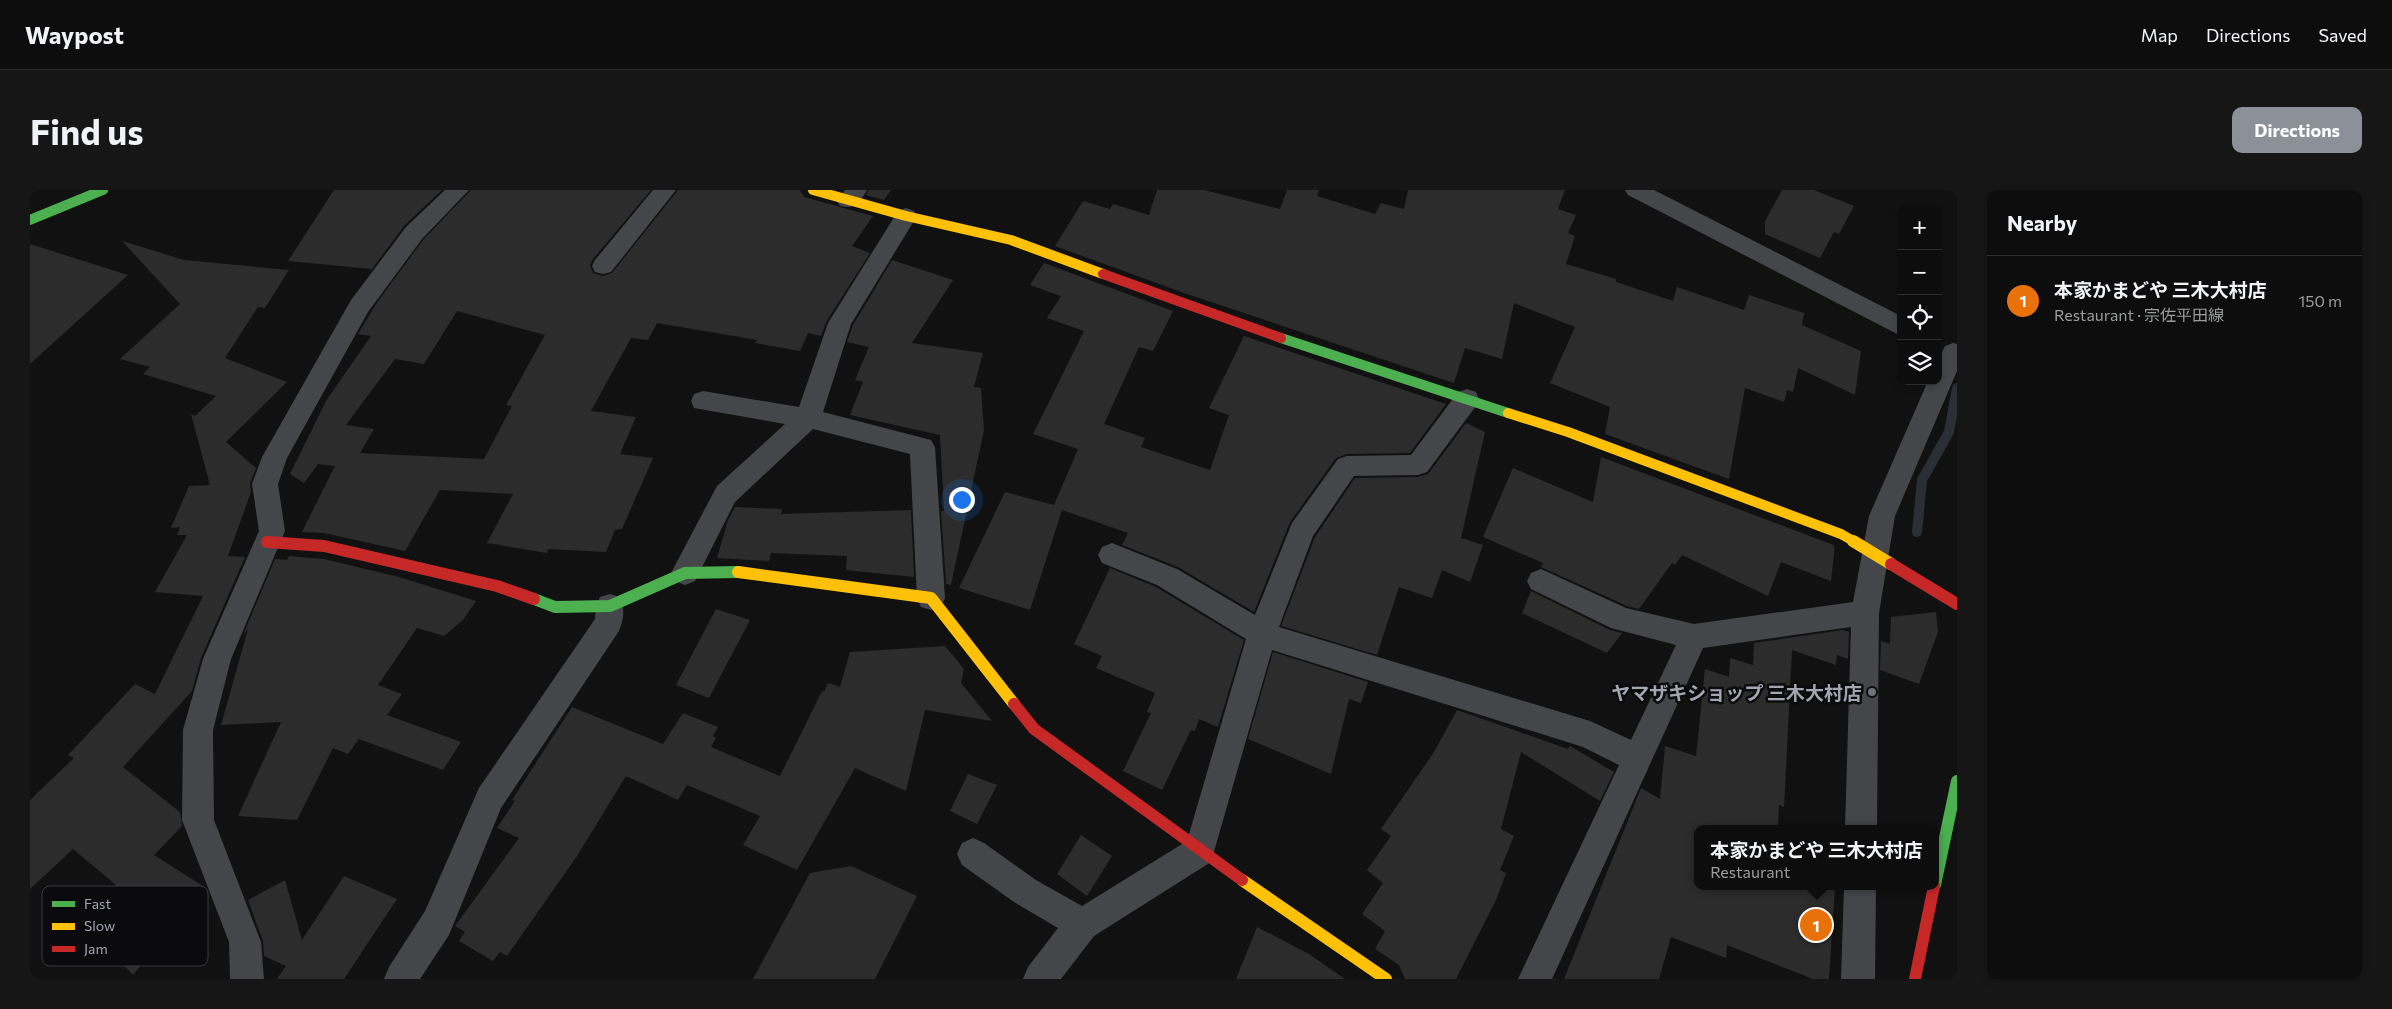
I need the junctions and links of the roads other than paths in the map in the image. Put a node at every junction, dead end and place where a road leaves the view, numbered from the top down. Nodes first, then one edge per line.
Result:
1 (103, 190) edge
2 (458, 190) edge
3 (665, 190) edge
4 (813, 190) edge
5 (1636, 190) edge
6 (852, 195) edge
7 (906, 216) junction
8 (30, 220) edge
9 (603, 266) dead end
10 (1897, 325) edge
11 (1949, 350) edge
12 (1467, 399) junction
13 (703, 401) dead end
14 (808, 418) junction
15 (267, 542) junction
16 (1112, 555) dead end
17 (1875, 555) junction
18 (685, 573) junction
19 (1541, 581) dead end
20 (931, 598) junction
21 (1957, 604) edge
22 (610, 606) junction
23 (1865, 613) junction
24 (1262, 634) junction
25 (1694, 637) junction
26 (1637, 759) junction
27 (1957, 780) edge
28 (1861, 825) edge
29 (1200, 851) junction
30 (973, 854) dead end
31 (1939, 867) edge
32 (1860, 890) edge
33 (1934, 890) edge
34 (1082, 924) junction
35 (247, 979) edge
36 (402, 979) edge
37 (1040, 979) edge
38 (1386, 979) edge
39 (1535, 979) edge
40 (1858, 979) edge
41 (1915, 979) edge

1 - 8 street
2 - 15 street
3 - 9 street
4 - 6 street
5 - 10 street
6 - 7 street
7 - 12 street
7 - 14 street
11 - 17 street
12 - 17 street
12 - 24 street
13 - 14 street
14 - 18 street
14 - 20 street
15 - 22 street
15 - 35 street
16 - 24 street
17 - 21 street
17 - 23 street
18 - 20 street
18 - 22 street
19 - 25 street
20 - 29 street
22 - 36 street
23 - 25 street
23 - 28 street
24 - 26 street
24 - 29 street
25 - 26 street
26 - 39 street
27 - 31 street
29 - 34 street
29 - 38 street
30 - 34 street
32 - 40 street
33 - 41 street
34 - 37 street

